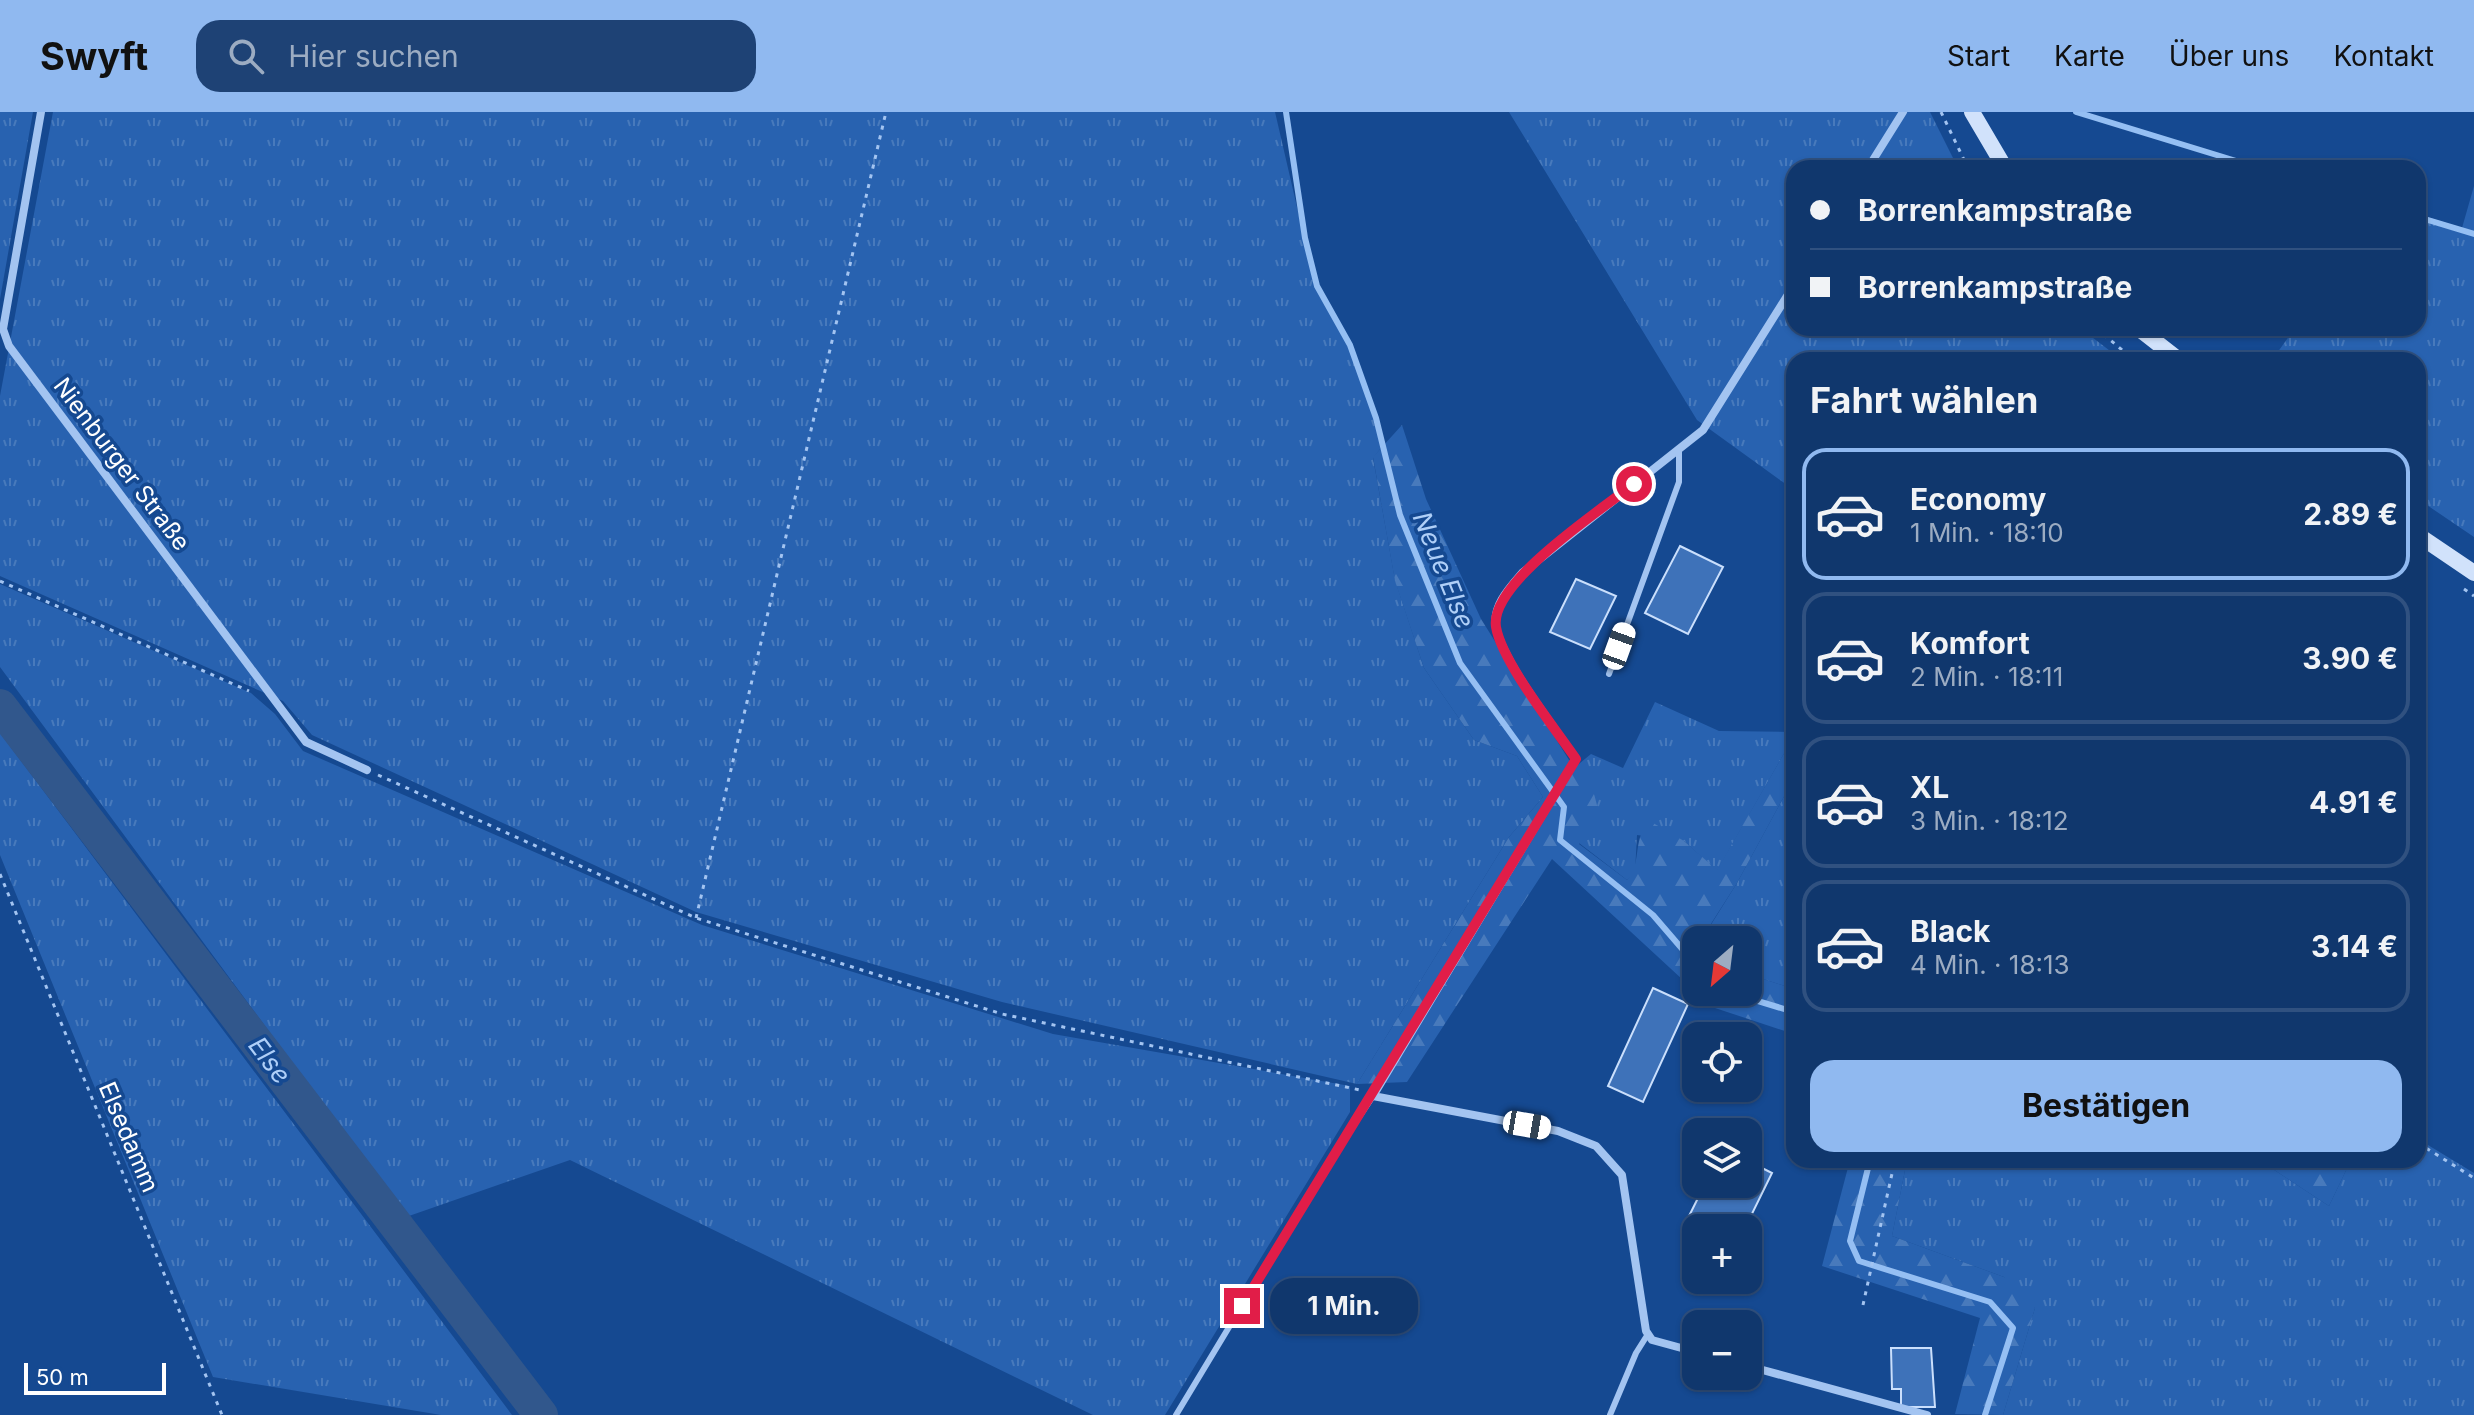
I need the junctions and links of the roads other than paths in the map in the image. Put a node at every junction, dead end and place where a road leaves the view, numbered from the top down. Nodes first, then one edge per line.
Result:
1 (41, 112) edge
2 (1903, 112) edge
3 (1972, 112) edge
4 (1873, 160) edge
5 (2000, 160) edge
6 (1786, 298) edge
7 (2148, 336) edge
8 (2169, 352) edge
9 (1679, 449) junction
10 (2426, 540) edge
11 (2474, 573) edge
12 (1609, 674) dead end
13 (367, 770) road end
14 (1373, 1096) junction
15 (1648, 1334) junction
16 (1682, 1348) edge
17 (1762, 1370) edge
18 (1176, 1415) edge
19 (1610, 1415) edge
20 (1927, 1415) edge

1 - 13 street, Nienburger Straße
2 - 4 street
3 - 5 street
6 - 9 street
7 - 8 street
9 - 12 lane
9 - 14 street
10 - 11 street
14 - 15 street
14 - 18 lane
15 - 16 street
15 - 19 lane
17 - 20 street

